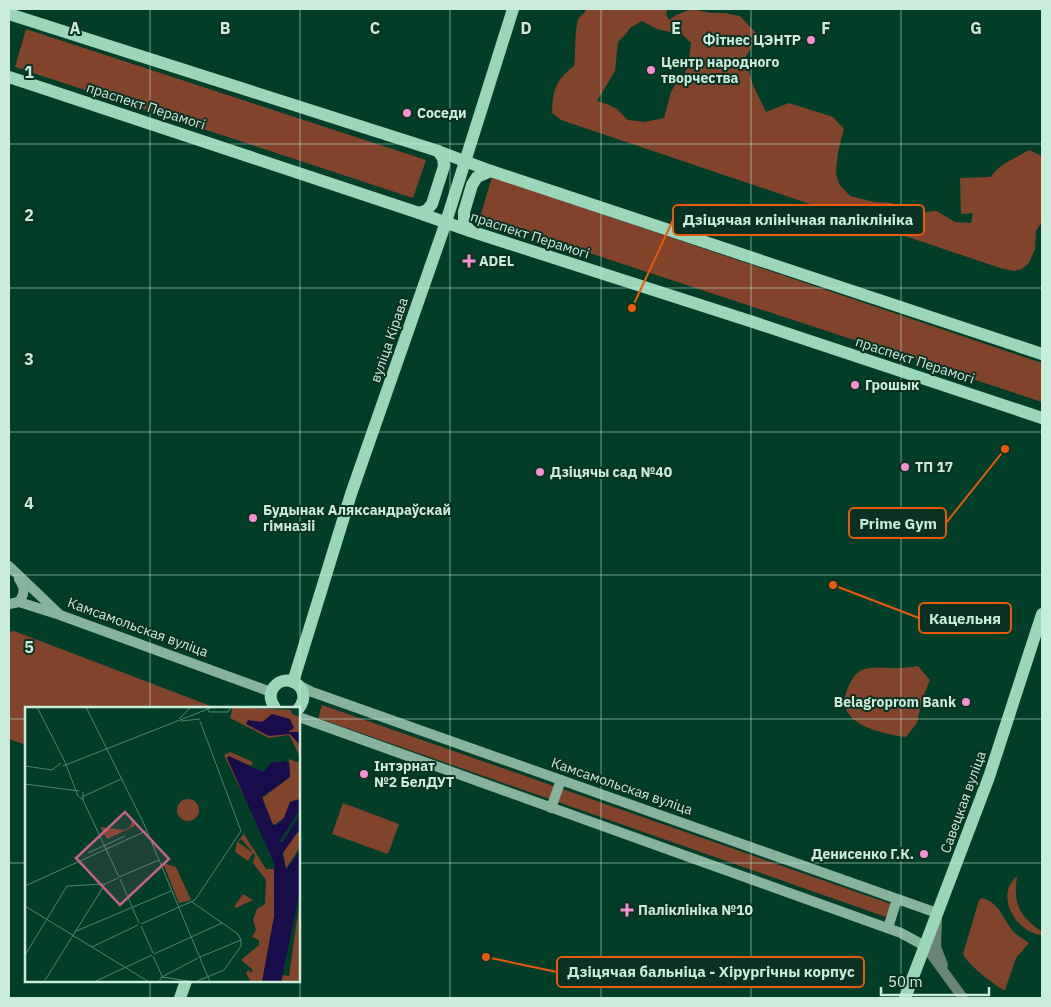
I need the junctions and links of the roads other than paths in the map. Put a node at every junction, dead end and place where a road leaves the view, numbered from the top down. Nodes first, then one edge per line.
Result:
1 (513, 9) edge
2 (11, 15) edge
3 (9, 77) edge
4 (438, 151) junction
5 (465, 161) junction
6 (491, 171) junction
7 (419, 213) junction
8 (446, 222) junction
9 (470, 231) junction
10 (1042, 354) edge
11 (1042, 418) edge
12 (9, 566) edge
13 (18, 576) junction
14 (14, 603) edge
15 (1042, 614) edge
16 (60, 615) junction
17 (295, 683) junction
18 (271, 692) junction
19 (274, 707) edge
20 (300, 707) edge
21 (300, 717) edge
22 (561, 780) junction
23 (552, 808) junction
24 (898, 899) junction
25 (937, 914) junction
26 (888, 928) junction
27 (925, 946) junction
28 (946, 976) junction
29 (186, 982) edge
30 (180, 998) edge
31 (905, 998) edge
32 (963, 998) edge

1 - 5 main road, вуліца Кірава
2 - 4 main road
3 - 7 main road, праспект Перамогі
4 - 5 main road
4 - 7 main road
5 - 6 main road
5 - 8 main road, вуліца Кірава
6 - 9 main road
6 - 10 main road
7 - 8 main road, праспект Перамогі
8 - 9 main road, праспект Перамогі
8 - 17 main road, вуліца Кірава
9 - 11 main road, праспект Перамогі
12 - 13 street, Камсамольская вуліца
13 - 14 street
13 - 16 street, Камсамольская вуліца
14 - 16 street
15 - 25 main road, Савецкая вуліца
16 - 18 street, Камсамольская вуліца
17 - 18 main road
17 - 20 main road, вуліца Кірава
17 - 22 street, Камсамольская вуліца
18 - 19 main road
21 - 23 street
22 - 23 street
22 - 24 street, Камсамольская вуліца
23 - 26 street
24 - 25 street, Камсамольская вуліца
24 - 26 street
25 - 27 main road, Савецкая вуліца
25 - 28 street
26 - 27 street
27 - 28 street
27 - 31 main road, Савецкая вуліца
28 - 32 street
29 - 30 main road

